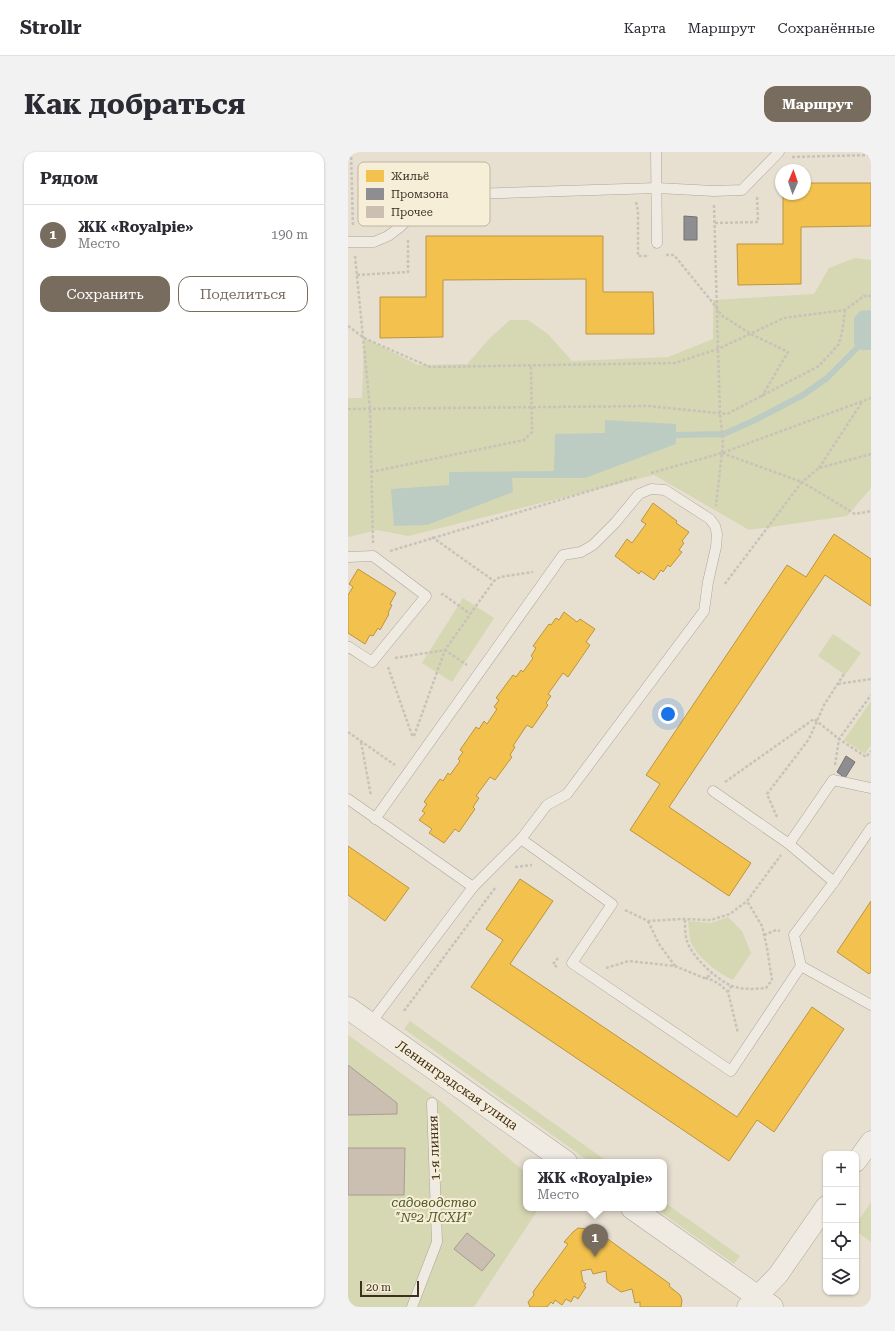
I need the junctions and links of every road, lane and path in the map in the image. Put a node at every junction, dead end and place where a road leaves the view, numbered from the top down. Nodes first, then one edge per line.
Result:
1 (351, 152) edge
2 (656, 152) edge
3 (779, 152) edge
4 (871, 155) edge
5 (789, 158) dead end
6 (351, 187) junction
7 (656, 188) junction
8 (757, 188) dead end
9 (348, 190) edge
10 (714, 191) junction
11 (490, 192) edge
12 (632, 199) dead end
13 (715, 223) junction
14 (401, 226) edge
15 (408, 238) dead end
16 (351, 242) edge
17 (657, 243) dead end
18 (660, 255) dead end
19 (652, 256) dead end
20 (357, 274) junction
21 (871, 296) edge
22 (717, 308) junction
23 (845, 310) junction
24 (348, 326) edge
25 (751, 334) junction
26 (364, 338) junction
27 (718, 349) junction
28 (531, 366) junction
29 (760, 398) junction
30 (871, 398) edge
31 (862, 402) junction
32 (532, 407) junction
33 (370, 408) junction
34 (348, 409) edge
35 (720, 414) junction
36 (722, 453) junction
37 (871, 454) edge
38 (819, 468) junction
39 (371, 472) junction
40 (650, 473) dead end
41 (643, 475) dead end
42 (802, 482) junction
43 (871, 511) edge
44 (710, 519) junction
45 (432, 537) junction
46 (373, 556) junction
47 (348, 558) edge
48 (540, 571) dead end
49 (494, 581) junction
50 (723, 586) dead end
51 (426, 596) junction
52 (470, 614) junction
53 (348, 647) edge
54 (445, 650) junction
55 (385, 660) junction
56 (372, 662) junction
57 (479, 673) junction
58 (844, 674) dead end
59 (871, 679) edge
60 (838, 684) junction
61 (871, 695) edge
62 (816, 721) junction
63 (348, 732) edge
64 (413, 738) junction
65 (839, 739) junction
66 (361, 742) junction
67 (411, 745) dead end
68 (871, 751) edge
69 (407, 774) junction
70 (833, 780) junction
71 (871, 788) edge
72 (713, 791) joint
73 (348, 800) edge
74 (375, 819) junction
75 (871, 828) edge
76 (521, 839) junction
77 (789, 844) junction
78 (834, 882) junction
79 (473, 887) junction
80 (747, 901) junction
81 (612, 904) junction
82 (685, 920) junction
83 (648, 921) junction
84 (675, 966) junction
85 (801, 966) junction
86 (712, 973) junction
87 (590, 975) junction
88 (704, 978) junction
89 (732, 986) junction
90 (728, 992) junction
91 (871, 1005) edge
92 (348, 1008) edge
93 (370, 1024) junction
94 (738, 1062) junction
95 (432, 1103) dead end
96 (871, 1141) edge
97 (859, 1158) edge
98 (562, 1159) edge
99 (823, 1210) edge
100 (636, 1211) edge
101 (758, 1303) edge
102 (412, 1307) edge

1 - 6 path
2 - 7 lane
3 - 10 lane
4 - 5 path
6 - 9 path
6 - 16 path
7 - 10 lane
7 - 11 lane
7 - 17 lane
8 - 13 path
10 - 13 path
12 - 19 path
13 - 22 path
14 - 16 lane
15 - 20 path
16 - 20 path
18 - 22 path
20 - 26 path
21 - 23 path
22 - 25 path
22 - 27 path
23 - 25 path
23 - 29 path
24 - 26 path
25 - 27 path
25 - 29 path
26 - 28 path
26 - 33 path
27 - 28 path
27 - 35 path
28 - 32 path
29 - 35 path
30 - 31 path
31 - 36 path
31 - 38 path
32 - 33 path
32 - 35 path
32 - 39 path
33 - 34 path
33 - 39 path
35 - 36 path
36 - 40 path
36 - 42 path
36 - 44 path
37 - 38 path
38 - 42 path
39 - 46 path
41 - 45 path
42 - 43 path
42 - 50 path
44 - 57 lane
44 - 76 lane
45 - 46 path
45 - 49 path
46 - 47 lane
46 - 51 lane
48 - 49 path
49 - 52 path
51 - 52 path
51 - 56 lane
52 - 54 path
53 - 56 lane
54 - 55 path
54 - 57 path
54 - 64 path
55 - 56 path
55 - 64 path
57 - 69 lane
58 - 60 path
59 - 60 path
60 - 62 path
61 - 65 path
62 - 65 path
62 - 72 path
62 - 77 path
63 - 66 path
64 - 67 path
65 - 68 path
65 - 70 path
66 - 69 path
66 - 74 path
69 - 74 lane
70 - 71 lane
70 - 77 lane
72 - 77 lane
73 - 74 lane
74 - 79 lane
75 - 78 lane
76 - 79 lane
76 - 81 lane
77 - 78 lane
77 - 80 path
78 - 85 lane
79 - 93 lane
80 - 82 path
80 - 89 path
81 - 83 path
81 - 87 lane
82 - 83 path
82 - 86 path
83 - 84 path
84 - 87 path
84 - 88 path
85 - 91 lane
85 - 94 lane
86 - 88 path
86 - 89 path
87 - 94 lane
88 - 90 path
89 - 90 path
90 - 94 path
92 - 93 street, Ленинградская улица
93 - 98 street, Ленинградская улица
95 - 102 lane, 1-я линия
96 - 97 street
99 - 101 street
100 - 101 street

